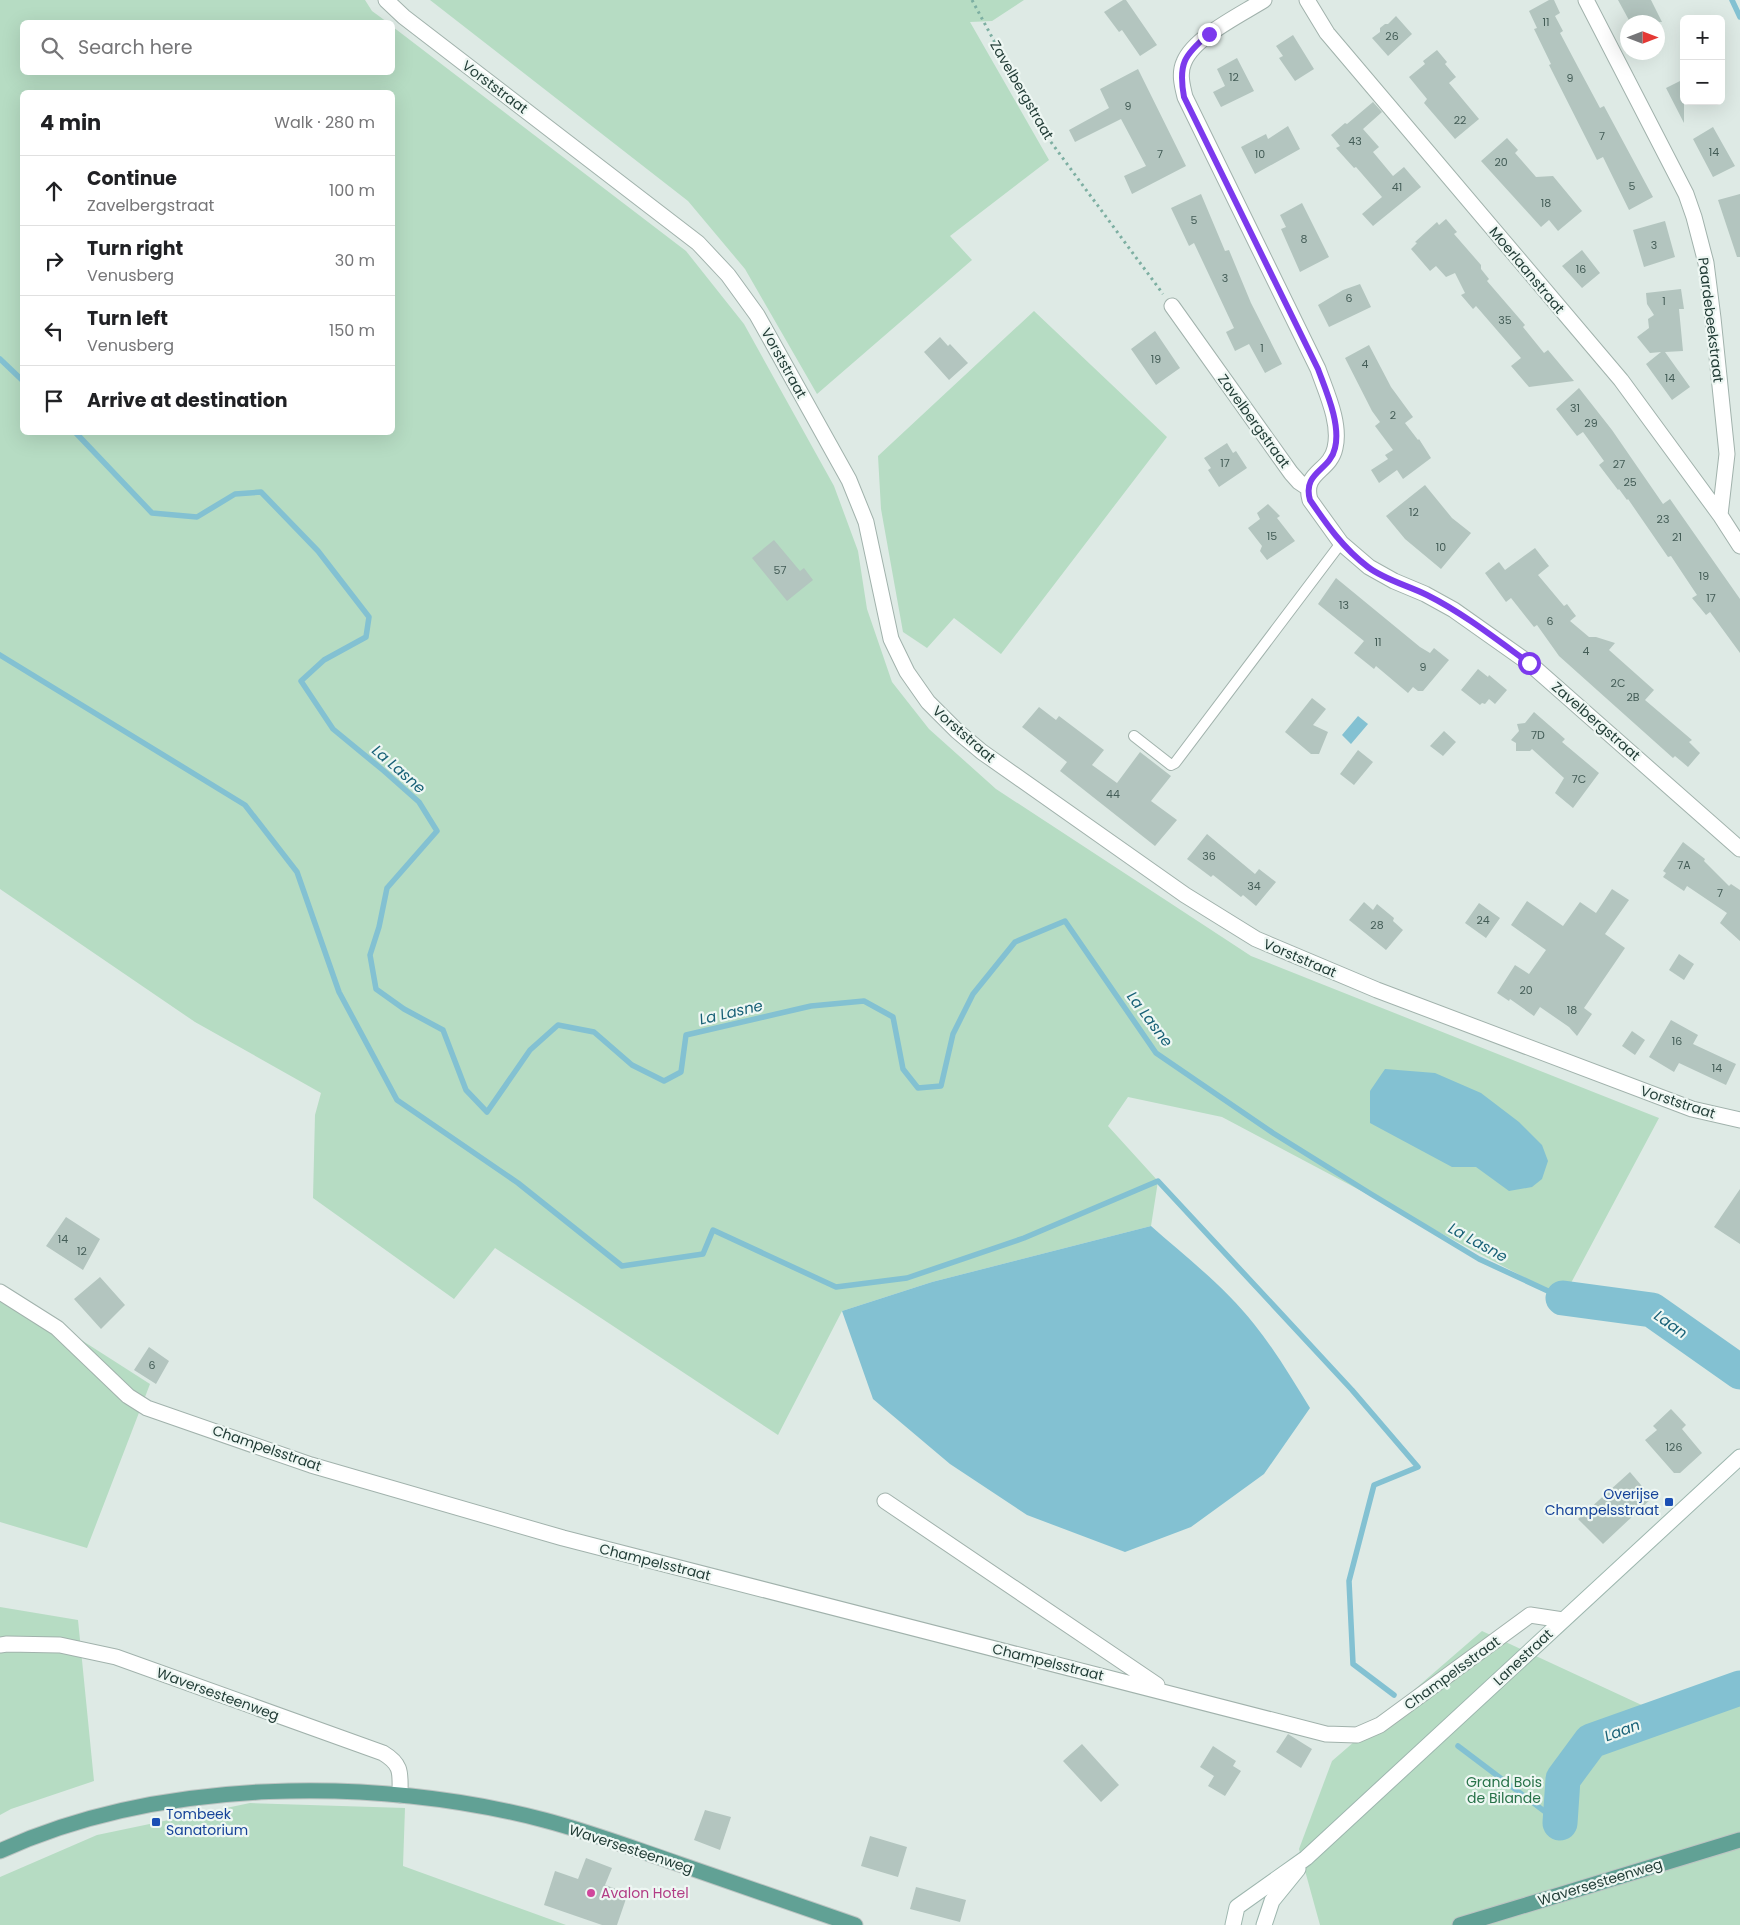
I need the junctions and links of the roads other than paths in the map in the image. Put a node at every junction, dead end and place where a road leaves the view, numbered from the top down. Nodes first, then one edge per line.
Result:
1 (386, 0) edge
2 (1264, 0) edge
3 (1307, 0) edge
4 (1586, 0) edge
5 (1172, 306) road end
6 (1308, 488) junction
7 (1720, 515) junction
8 (1341, 543) junction
9 (1740, 546) edge
10 (1134, 736) dead end
11 (1740, 849) edge
12 (1740, 1120) edge
13 (0, 1292) edge
14 (1740, 1457) edge
15 (885, 1501) dead end
16 (1563, 1620) junction
17 (0, 1645) edge
18 (1166, 1692) junction
19 (400, 1795) junction
20 (1740, 1840) edge
21 (0, 1851) edge
22 (1306, 1858) junction
23 (856, 1925) edge
24 (1233, 1925) edge
25 (1264, 1925) edge
26 (1460, 1925) edge

1 - 12 street, Vorststraat
2 - 6 street
3 - 7 street, Moerlaanstraat
4 - 7 street, Paardebeekstraat
5 - 6 street, Zavelbergstraat
6 - 8 street, Zavelbergstraat
7 - 9 street, Moerlaanstraat
8 - 10 lane
8 - 11 street, Zavelbergstraat
13 - 18 street, Champelsstraat
14 - 16 street, Lanestraat
15 - 18 street, Champelsstraat
16 - 18 street, Champelsstraat
16 - 22 street, Lanestraat
17 - 19 street, Waversesteenweg
19 - 21 main road, Waversesteenweg
19 - 23 main road, Waversesteenweg
20 - 26 main road, Waversesteenweg
22 - 24 street, Lanestraat
22 - 25 street, Lanestraat

